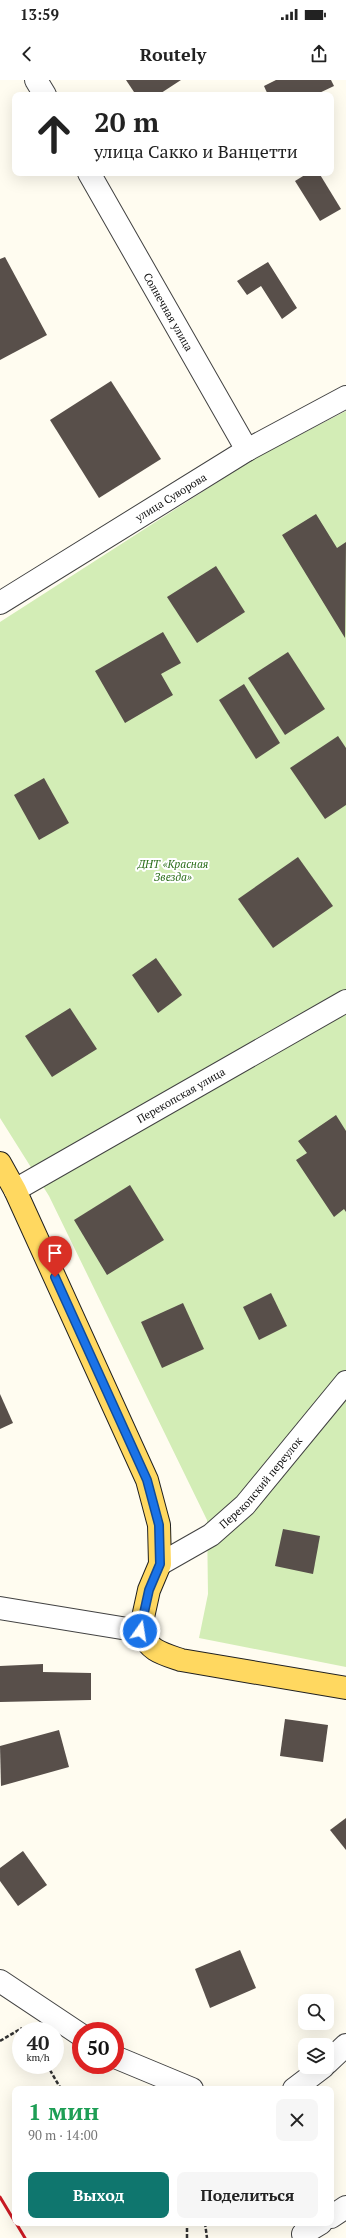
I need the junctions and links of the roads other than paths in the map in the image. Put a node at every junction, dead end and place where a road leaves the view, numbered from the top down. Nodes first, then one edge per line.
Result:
1 (36, 80) edge
2 (43, 92) edge
3 (91, 176) edge
4 (346, 397) edge
5 (247, 450) junction
6 (0, 603) edge
7 (346, 1001) edge
8 (0, 1163) edge
9 (15, 1190) junction
10 (346, 1382) edge
11 (160, 1564) junction
12 (0, 1608) edge
13 (140, 1631) junction
14 (346, 1688) edge
15 (0, 1981) edge
16 (72, 2029) edge
17 (346, 2045) edge
18 (334, 2056) edge
19 (124, 2061) edge
20 (314, 2074) edge
21 (185, 2086) edge
22 (298, 2086) edge
23 (346, 2208) edge
24 (334, 2215) edge

1 - 2 street
3 - 5 street, Солнечная улица
4 - 5 street, улица Суворова
5 - 6 street, улица Суворова
7 - 9 street, Перекопская улица
8 - 9 main road
9 - 11 main road
10 - 11 street, Перекопский переулок
11 - 13 main road
12 - 13 street
13 - 14 main road
15 - 16 street
17 - 18 street
19 - 21 street
20 - 22 street
23 - 24 street

